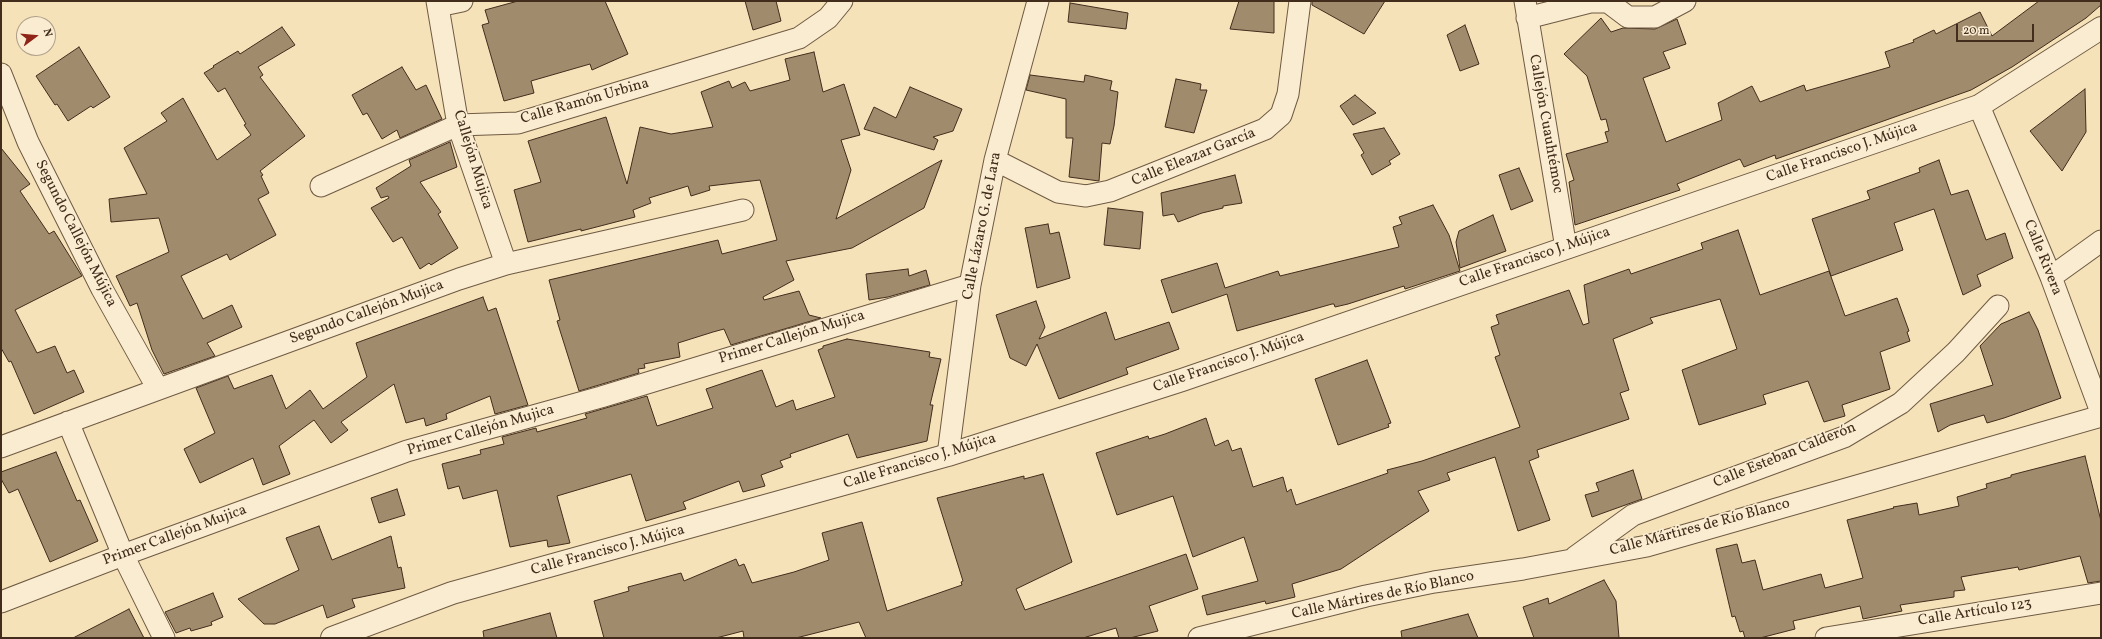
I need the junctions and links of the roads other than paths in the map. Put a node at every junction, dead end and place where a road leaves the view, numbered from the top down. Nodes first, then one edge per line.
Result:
1 (462, 1) edge
2 (842, 1) edge
3 (1038, 1) edge
4 (1300, 1) edge
5 (1685, 1) edge
6 (438, 3) edge
7 (1526, 10) edge
8 (2101, 28) edge
9 (1, 74) edge
10 (1979, 106) junction
11 (458, 126) junction
12 (995, 160) junction
13 (321, 186) dead end
14 (743, 210) dead end
15 (2101, 241) edge
16 (1566, 248) junction
17 (506, 264) junction
18 (2051, 278) junction
19 (970, 285) junction
20 (1998, 306) dead end
21 (158, 389) junction
22 (2101, 412) edge
23 (2101, 416) edge
24 (68, 422) junction
25 (1, 447) edge
26 (948, 455) junction
27 (123, 555) junction
28 (1569, 560) junction
29 (2101, 593) edge
30 (1, 602) edge
31 (164, 638) edge
32 (332, 638) edge
33 (1199, 638) edge
34 (1826, 638) edge

1 - 6 street
2 - 11 street, Calle Ramón Urbina
3 - 12 street, Calle Lázaro G. de Lara
4 - 12 street, Calle Eleazar García
5 - 7 street
6 - 11 street, Callejón Mujica
7 - 16 street, Callejón Cuauhtémoc
8 - 10 street, Calle Francisco J. Mújica
9 - 21 street, Segundo Callejón Mújica
10 - 16 street, Calle Francisco J. Mújica
10 - 18 street, Calle Rivera
11 - 13 street, Calle Ramón Urbina
11 - 17 street, Callejón Mujica
12 - 19 street, Calle Lázaro G. de Lara
14 - 17 street, Segundo Callejón Mujica
15 - 18 street
16 - 26 street, Calle Francisco J. Mújica
17 - 21 street, Segundo Callejón Mujica
18 - 22 street, Calle Rivera
19 - 26 street, Calle Lázaro G. de Lara
19 - 27 street, Primer Callejón Mujica
20 - 28 street, Calle Esteban Calderón
21 - 24 street, Segundo Callejón Mujica
23 - 28 street, Calle Mártires de Río Blanco
24 - 25 street, Segundo Callejón Mujica
24 - 27 street
26 - 32 street, Calle Francisco J. Mújica
27 - 30 street, Primer Callejón Mujica
27 - 31 street
28 - 33 street, Calle Mártires de Río Blanco
29 - 34 street, Calle Artículo 123

